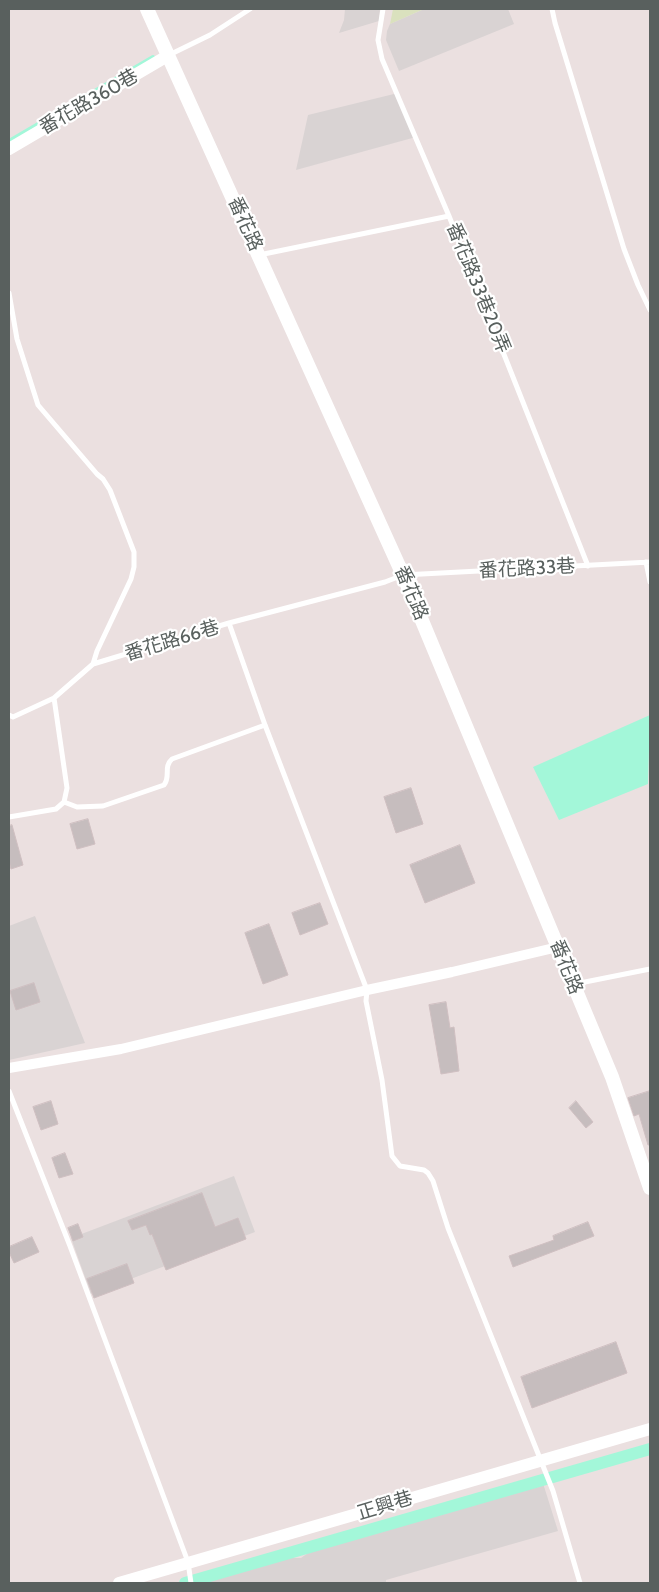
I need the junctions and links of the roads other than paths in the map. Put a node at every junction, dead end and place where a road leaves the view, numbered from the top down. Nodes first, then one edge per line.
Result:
1 (147, 9) edge
2 (250, 9) edge
3 (384, 9) edge
4 (552, 9) edge
5 (169, 55) junction
6 (9, 149) edge
7 (449, 216) junction
8 (259, 255) junction
9 (9, 293) edge
10 (650, 310) edge
11 (648, 562) edge
12 (588, 566) junction
13 (404, 576) junction
14 (650, 582) edge
15 (229, 623) junction
16 (93, 664) junction
17 (54, 698) junction
18 (9, 715) edge
19 (265, 725) junction
20 (64, 802) junction
21 (9, 817) edge
22 (558, 947) junction
23 (650, 969) edge
24 (572, 984) junction
25 (366, 990) junction
26 (9, 1068) edge
27 (9, 1091) edge
28 (650, 1188) edge
29 (650, 1429) edge
30 (539, 1460) junction
31 (189, 1565) junction
32 (119, 1583) edge
33 (191, 1583) edge
34 (580, 1583) edge

1 - 5 main road, 番花路
2 - 5 lane
3 - 7 lane, 番花路33巷20弄
4 - 10 lane
5 - 6 street, 番花路360巷
5 - 8 main road, 番花路
7 - 8 lane
7 - 12 lane, 番花路33巷20弄
8 - 13 main road, 番花路
9 - 16 lane
11 - 12 lane, 番花路33巷
11 - 14 lane
12 - 13 lane, 番花路33巷
13 - 15 lane, 番花路66巷
13 - 22 main road, 番花路
15 - 16 lane, 番花路66巷
15 - 19 lane
16 - 17 lane, 番花路66巷
17 - 18 lane, 番花路66巷
17 - 20 lane
19 - 20 lane
19 - 25 lane
20 - 21 lane
22 - 24 main road, 番花路
22 - 25 street
23 - 24 lane
24 - 28 main road, 番花路
25 - 26 street
25 - 30 lane
27 - 31 lane
29 - 30 street, 正興巷
30 - 31 street, 正興巷
30 - 34 lane
31 - 32 street, 正興巷
31 - 33 lane

